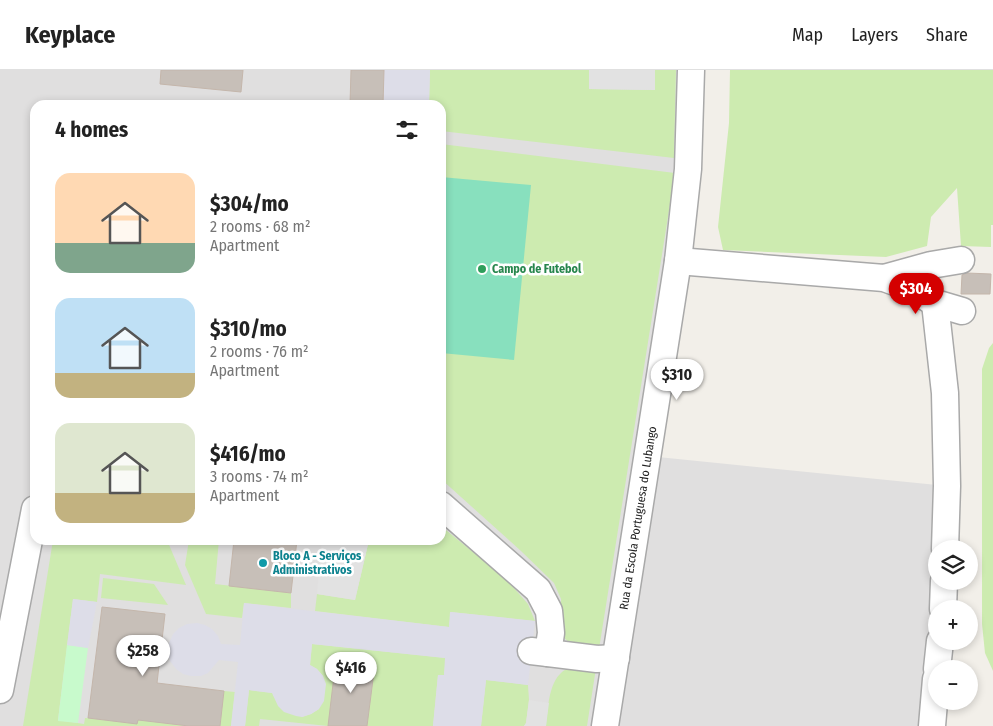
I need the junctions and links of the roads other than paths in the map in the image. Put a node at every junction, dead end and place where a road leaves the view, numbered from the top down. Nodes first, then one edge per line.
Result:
1 (690, 70) edge
2 (961, 260) dead end
3 (678, 261) junction
4 (884, 278) junction
5 (935, 303) junction
6 (962, 311) dead end
7 (446, 508) edge
8 (30, 535) edge
9 (945, 540) edge
10 (616, 658) junction
11 (0, 690) edge
12 (933, 710) edge
13 (604, 726) edge
14 (932, 726) edge

1 - 3 street, Rua da Escola Portuguesa do Lubango
2 - 4 street
3 - 4 street
3 - 10 street, Rua da Escola Portuguesa do Lubango
4 - 5 street
5 - 6 street
5 - 9 street
7 - 10 street
8 - 11 street
10 - 13 street, Rua da Escola Portuguesa do Lubango
12 - 14 street

